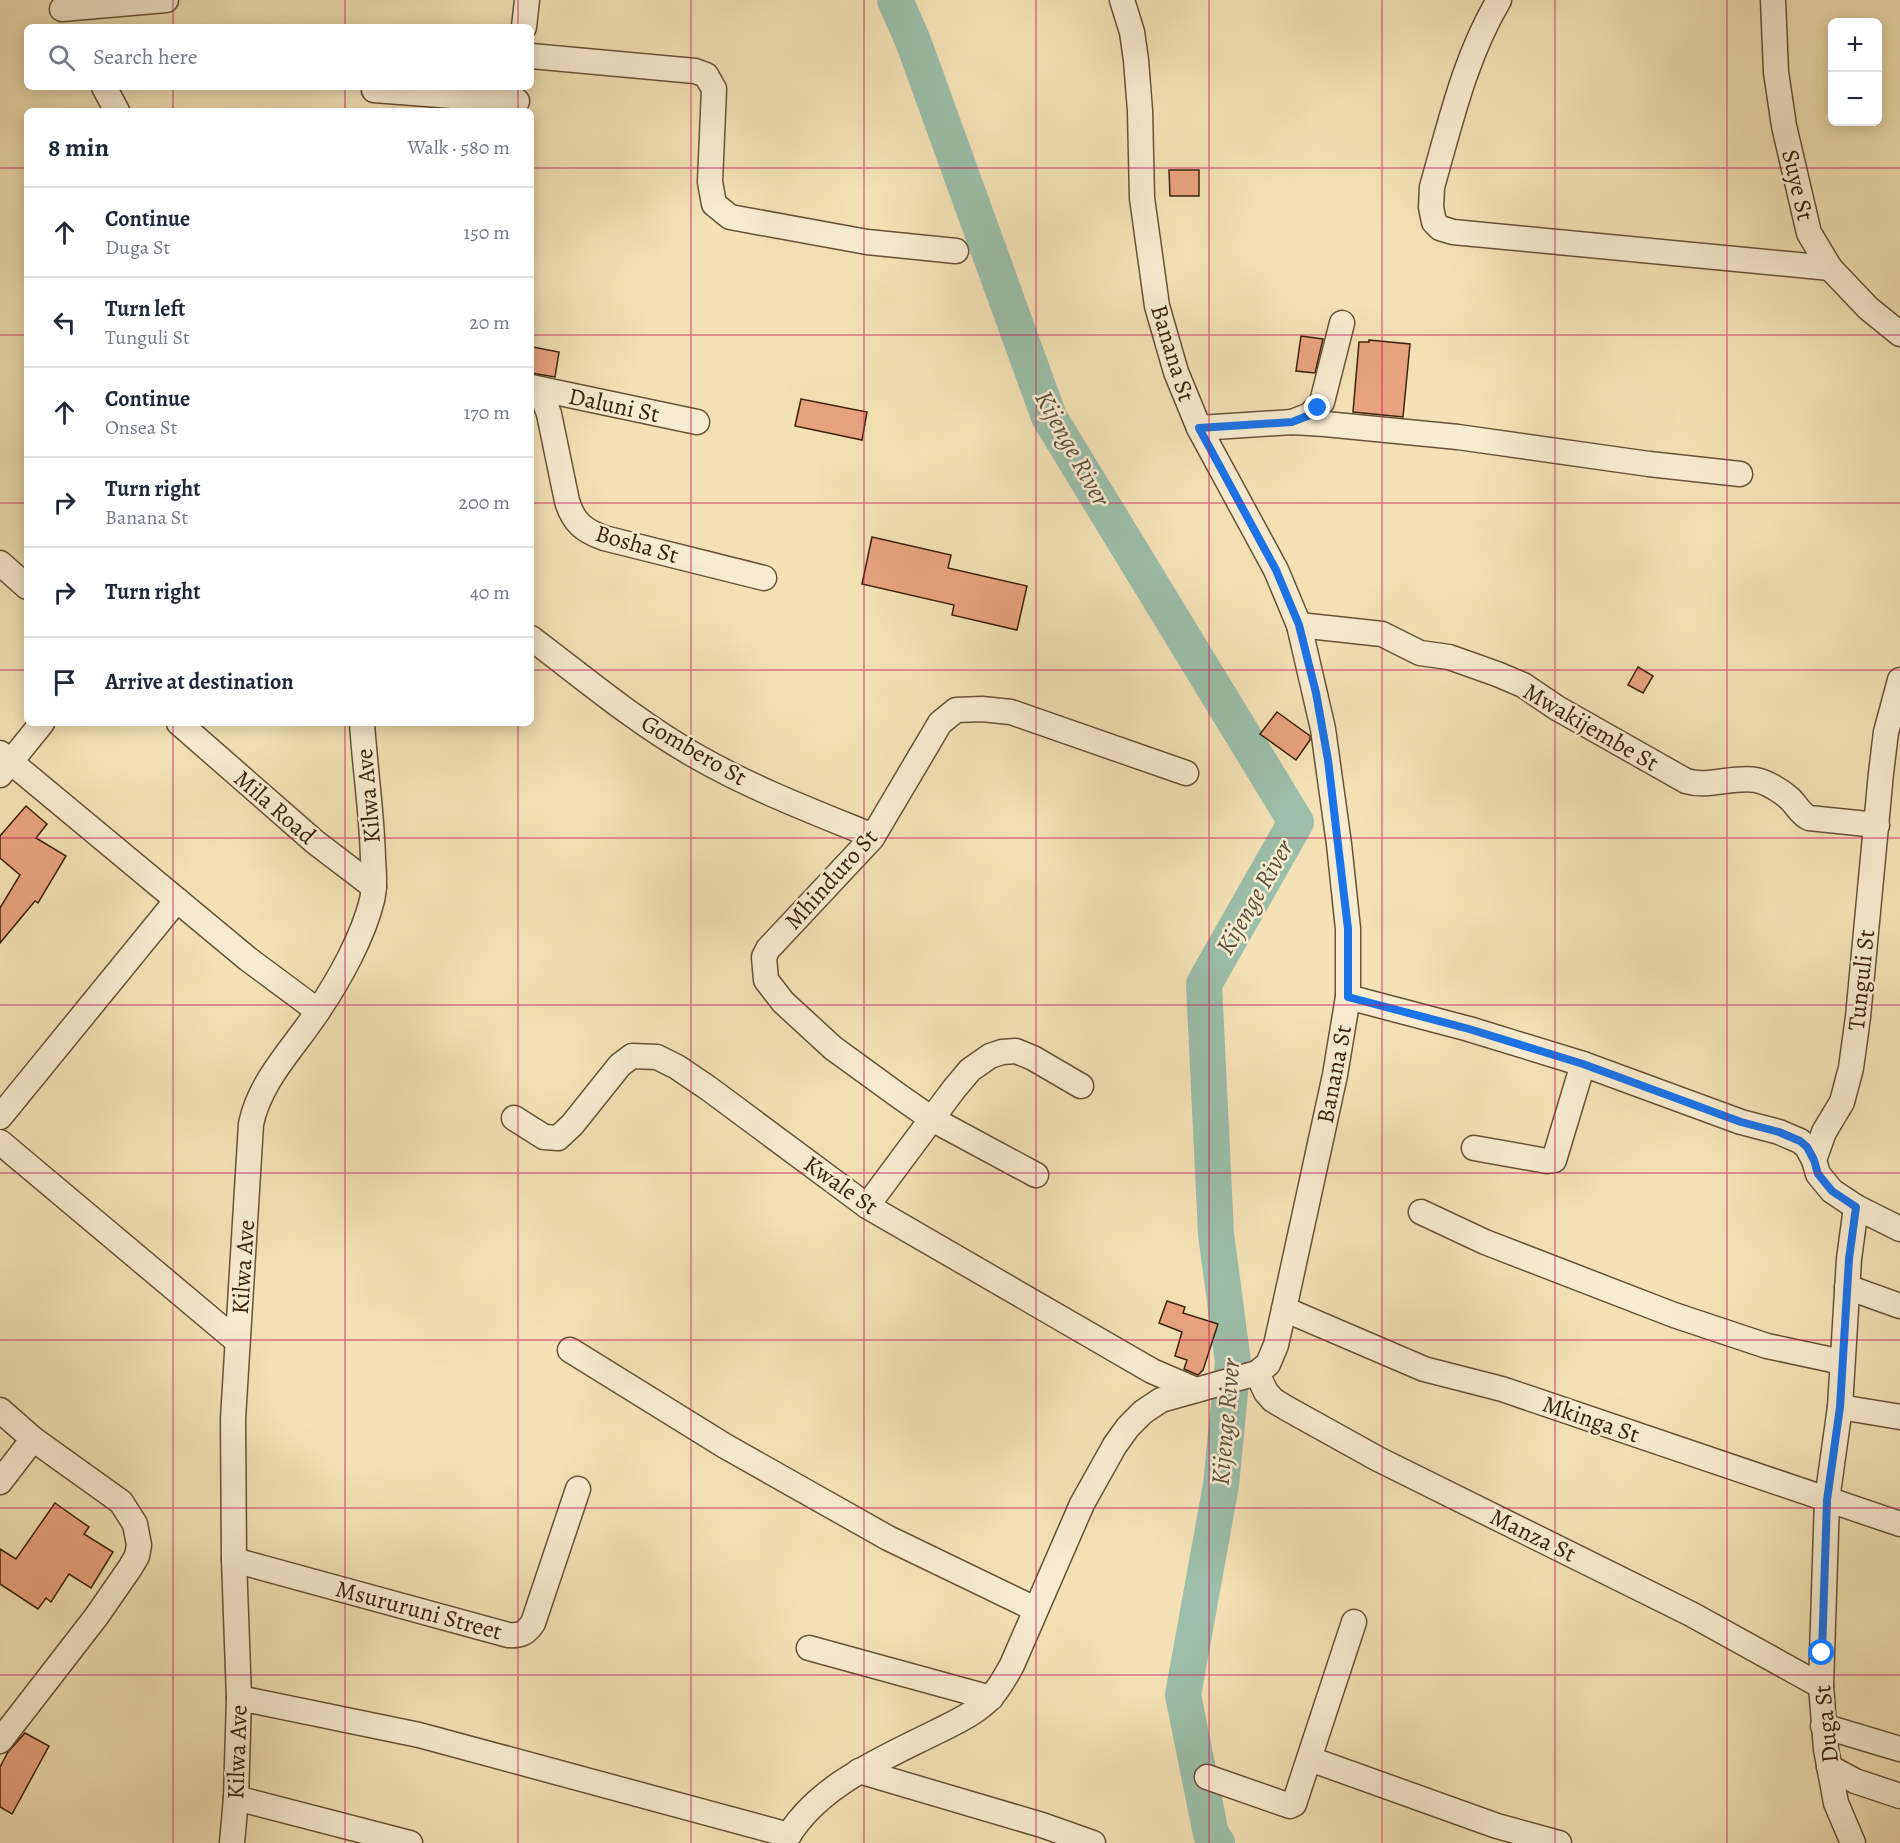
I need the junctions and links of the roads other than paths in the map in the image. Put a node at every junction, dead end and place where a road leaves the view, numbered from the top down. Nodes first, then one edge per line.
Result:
1 (166, 0) edge
2 (527, 0) edge
3 (1122, 0) edge
4 (1499, 0) edge
5 (1773, 0) edge
6 (63, 12) edge
7 (524, 24) edge
8 (534, 56) edge
9 (106, 90) edge
10 (374, 90) dead end
11 (518, 100) edge
12 (115, 108) edge
13 (956, 251) dead end
14 (1830, 268) junction
15 (1342, 323) dead end
16 (1900, 334) edge
17 (536, 388) edge
18 (697, 422) dead end
19 (1292, 422) junction
20 (1199, 428) junction
21 (1740, 474) dead end
22 (0, 563) edge
23 (764, 578) dead end
24 (24, 584) edge
25 (1299, 625) junction
26 (534, 640) edge
27 (1900, 680) edge
28 (39, 726) edge
29 (182, 726) edge
30 (362, 726) edge
31 (4, 763) edge
32 (1186, 773) dead end
33 (1876, 825) junction
34 (873, 836) junction
35 (374, 887) junction
36 (177, 900) junction
37 (1348, 997) junction
38 (318, 1011) junction
39 (1583, 1064) junction
40 (1081, 1086) dead end
41 (0, 1117) edge
42 (514, 1118) dead end
43 (932, 1119) junction
44 (0, 1142) edge
45 (1474, 1148) dead end
46 (1814, 1160) junction
47 (1036, 1175) dead end
48 (867, 1206) junction
49 (1856, 1207) junction
50 (1421, 1212) dead end
51 (1900, 1229) edge
52 (1847, 1287) junction
53 (1900, 1306) edge
54 (1284, 1309) junction
55 (237, 1341) junction
56 (570, 1350) dead end
57 (1842, 1362) junction
58 (1252, 1374) junction
59 (1205, 1387) junction
60 (1840, 1407) junction
61 (0, 1410) edge
62 (1900, 1417) edge
63 (33, 1439) junction
64 (0, 1482) edge
65 (578, 1489) dead end
66 (1827, 1500) junction
67 (1900, 1524) edge
68 (234, 1560) junction
69 (1035, 1610) junction
70 (1354, 1622) dead end
71 (809, 1648) dead end
72 (1821, 1686) junction
73 (239, 1698) junction
74 (991, 1698) junction
75 (1823, 1726) junction
76 (0, 1741) edge
77 (1900, 1749) edge
78 (1310, 1759) junction
79 (1829, 1767) junction
80 (859, 1771) junction
81 (1207, 1778) dead end
82 (1900, 1796) edge
83 (236, 1798) junction
84 (1495, 1834) edge
85 (787, 1839) edge
86 (232, 1843) edge
87 (410, 1843) edge
88 (1094, 1843) edge
89 (1558, 1843) edge
90 (1853, 1843) edge

1 - 6 street
2 - 7 street
3 - 20 street, Banana St
4 - 14 street
5 - 14 street, Suye St
8 - 13 street
9 - 12 street
10 - 11 street
14 - 16 street, Suye St
15 - 19 street
17 - 18 street, Daluni St
17 - 23 street, Bosha St
19 - 20 street
19 - 21 street
20 - 25 street, Banana St
22 - 24 street
25 - 33 street, Mwakijembe St
25 - 37 street, Banana St
26 - 34 street, Gombero St
27 - 33 street, Tunguli St
28 - 31 street
29 - 35 street, Mila Road
30 - 35 street, Kilwa Ave
31 - 36 street
32 - 34 street, Mhinduro St
33 - 46 street, Tunguli St
34 - 43 street, Mhinduro St
35 - 38 street, Kilwa Ave
36 - 38 street
36 - 41 street
37 - 39 street
37 - 54 street, Banana St
38 - 55 street, Kilwa Ave
39 - 45 street
39 - 46 street
40 - 43 street
42 - 48 street, Kwale St
43 - 47 street, Mhinduro St
43 - 48 street
44 - 55 street
46 - 49 street
48 - 59 street, Kwale St
49 - 51 street
49 - 52 street, Duga St
50 - 57 street
52 - 53 street
52 - 57 street, Duga St
54 - 58 street, Banana St
54 - 66 street, Mkinga St
55 - 68 street, Kilwa Ave
56 - 69 street
57 - 60 street, Duga St
58 - 59 street
58 - 72 street, Manza St
59 - 69 street
60 - 62 street
60 - 66 street, Duga St
61 - 63 street
63 - 64 street
63 - 76 street
65 - 68 street, Msururuni Street
66 - 67 street, Mkinga St
66 - 72 street, Duga St
68 - 73 street, Kilwa Ave
69 - 74 street
70 - 78 street
71 - 74 street
72 - 75 street, Duga St
73 - 83 street, Kilwa Ave
73 - 85 street
74 - 80 street
75 - 77 street
75 - 79 street, Duga St
78 - 81 street
78 - 84 street
79 - 82 street
79 - 90 street, Duga St
80 - 85 street
80 - 88 street
83 - 86 street, Kilwa Ave
83 - 87 street
84 - 89 street

